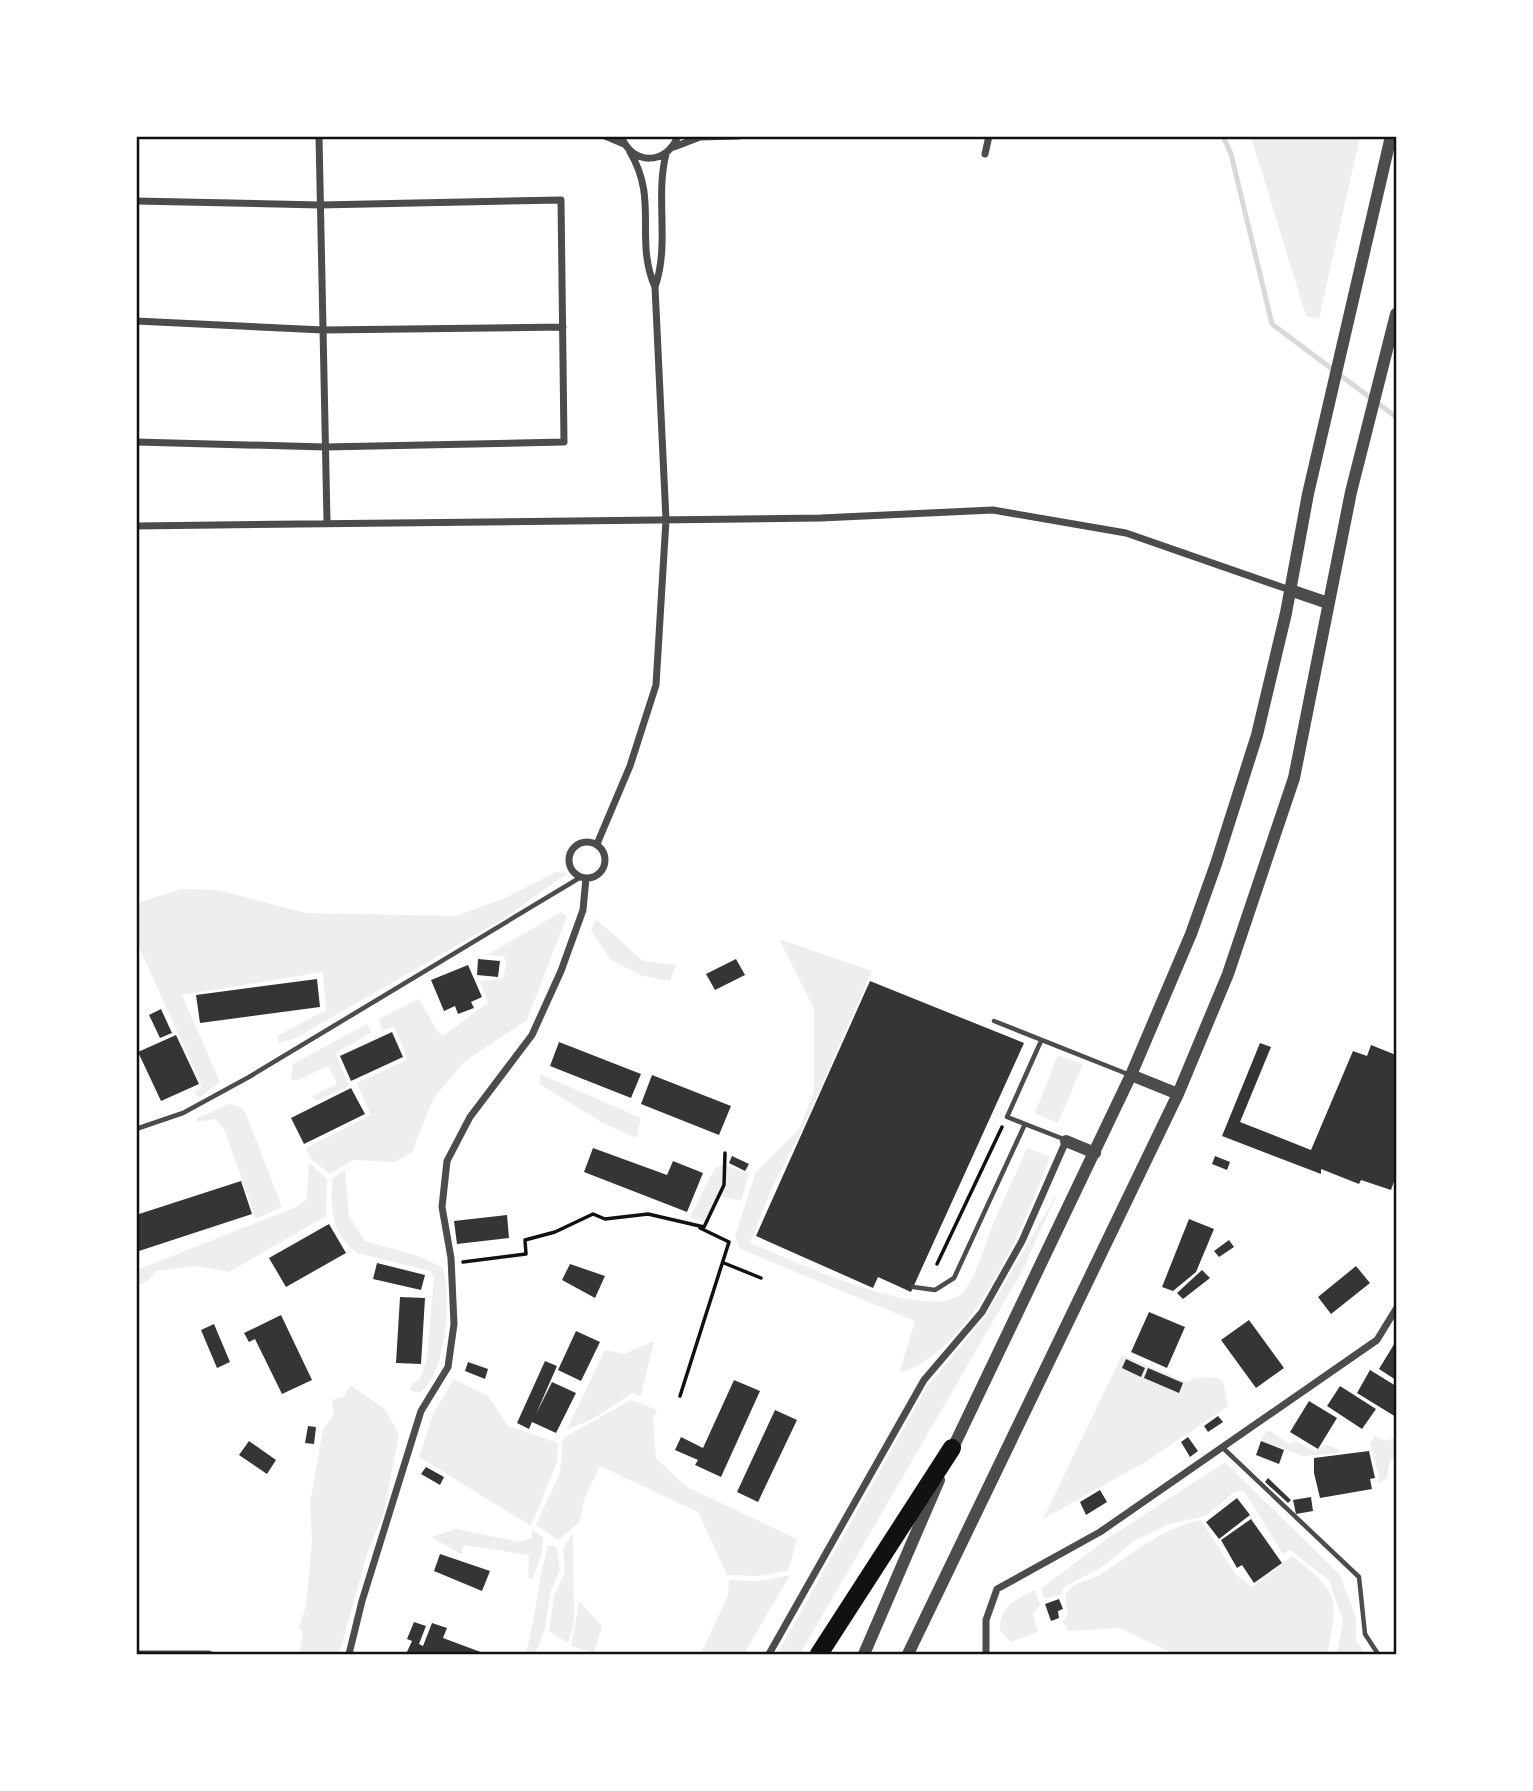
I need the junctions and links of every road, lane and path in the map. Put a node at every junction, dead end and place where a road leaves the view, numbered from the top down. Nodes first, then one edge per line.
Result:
1 (319, 136) edge
2 (605, 136) edge
3 (678, 136) edge
4 (739, 136) edge
5 (989, 136) edge
6 (1391, 136) edge
7 (622, 140) edge
8 (630, 152) junction
9 (668, 152) junction
10 (985, 154) dead end
11 (136, 201) edge
12 (320, 205) junction
13 (655, 287) junction
14 (1396, 316) edge
15 (136, 321) edge
16 (563, 327) junction
17 (323, 330) junction
18 (136, 442) edge
19 (325, 447) junction
20 (666, 520) junction
21 (327, 521) junction
22 (136, 526) edge
23 (1290, 590) junction
24 (1328, 603) junction
25 (597, 844) junction
26 (584, 878) junction
27 (994, 1021) dead end
28 (1041, 1041) junction
29 (1131, 1075) junction
30 (1178, 1094) junction
31 (1007, 1117) junction
32 (1025, 1124) junction
33 (136, 1129) edge
34 (1066, 1140) junction
35 (725, 1153) dead end
36 (1095, 1153) junction
37 (698, 1227) junction
38 (724, 1263) junction
39 (451, 1264) junction
40 (937, 1265) dead end
41 (761, 1278) dead end
42 (913, 1287) dead end
43 (1396, 1309) edge
44 (680, 1396) dead end
45 (1222, 1447) junction
46 (952, 1448) junction
47 (136, 1654) edge
48 (209, 1654) edge
49 (349, 1654) edge
50 (769, 1654) edge
51 (819, 1654) edge
52 (864, 1654) edge
53 (908, 1654) edge
54 (986, 1654) edge
55 (1378, 1654) edge

1 - 12 street
2 - 7 street
3 - 9 street
4 - 9 street
5 - 10 street
6 - 23 street
7 - 8 street
8 - 9 street
8 - 13 street
9 - 13 street
11 - 12 street
12 - 16 street
12 - 17 street
13 - 20 street
14 - 24 street
15 - 17 street
16 - 17 street
16 - 19 street
17 - 19 street
18 - 19 street
19 - 21 street
20 - 21 street
20 - 23 street
20 - 25 street
21 - 22 street
23 - 24 street
23 - 29 street
24 - 30 street
25 - 26 street
25 - 26 street
26 - 33 lane
26 - 39 street
27 - 28 lane
28 - 29 lane
28 - 31 lane
29 - 30 street
29 - 36 street
30 - 53 street
31 - 32 lane
31 - 40 path
32 - 34 lane
32 - 42 lane
34 - 36 street
34 - 50 street
35 - 37 path
36 - 46 street
37 - 38 path
37 - 39 path
38 - 41 path
38 - 44 path
39 - 49 street
43 - 45 street
45 - 54 street
45 - 55 lane
46 - 51 highway
46 - 52 street
47 - 48 street

